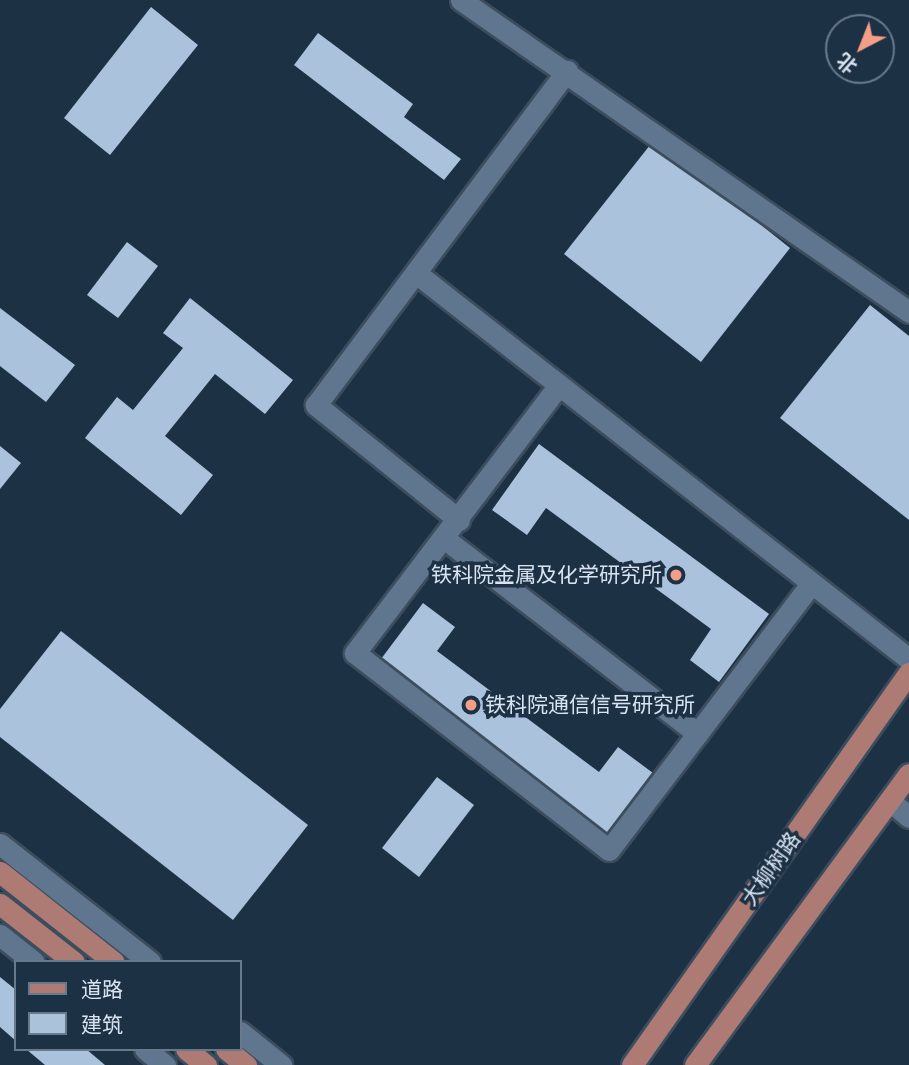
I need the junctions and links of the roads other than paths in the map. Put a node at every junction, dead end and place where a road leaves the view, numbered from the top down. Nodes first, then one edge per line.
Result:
1 (460, 0) edge
2 (567, 71) junction
3 (416, 274) junction
4 (909, 312) edge
5 (559, 385) junction
6 (459, 520) junction
7 (446, 538) junction
8 (812, 583) junction
9 (909, 659) edge
10 (909, 673) edge
11 (698, 734) junction
12 (909, 774) edge
13 (890, 802) junction
14 (909, 817) edge
15 (0, 844) edge
16 (0, 872) edge
17 (0, 904) edge
18 (0, 935) edge
19 (31, 960) edge
20 (71, 960) edge
21 (111, 960) edge
22 (147, 960) edge
23 (242, 1034) edge
24 (148, 1051) edge
25 (188, 1051) edge
26 (228, 1051) edge
27 (165, 1065) edge
28 (206, 1065) edge
29 (246, 1065) edge
30 (281, 1065) edge
31 (632, 1065) edge
32 (695, 1065) edge

1 - 2 street
2 - 3 street
2 - 4 street
3 - 5 street
3 - 6 street
5 - 6 street
5 - 8 street
6 - 7 street
7 - 11 street
7 - 11 street
8 - 9 street
8 - 11 street
10 - 31 main road, 大柳树路
12 - 13 main road
13 - 14 street
13 - 32 main road
15 - 22 street
16 - 21 main road
17 - 20 main road
18 - 19 street
23 - 30 street
24 - 27 street
25 - 28 main road
26 - 29 main road

